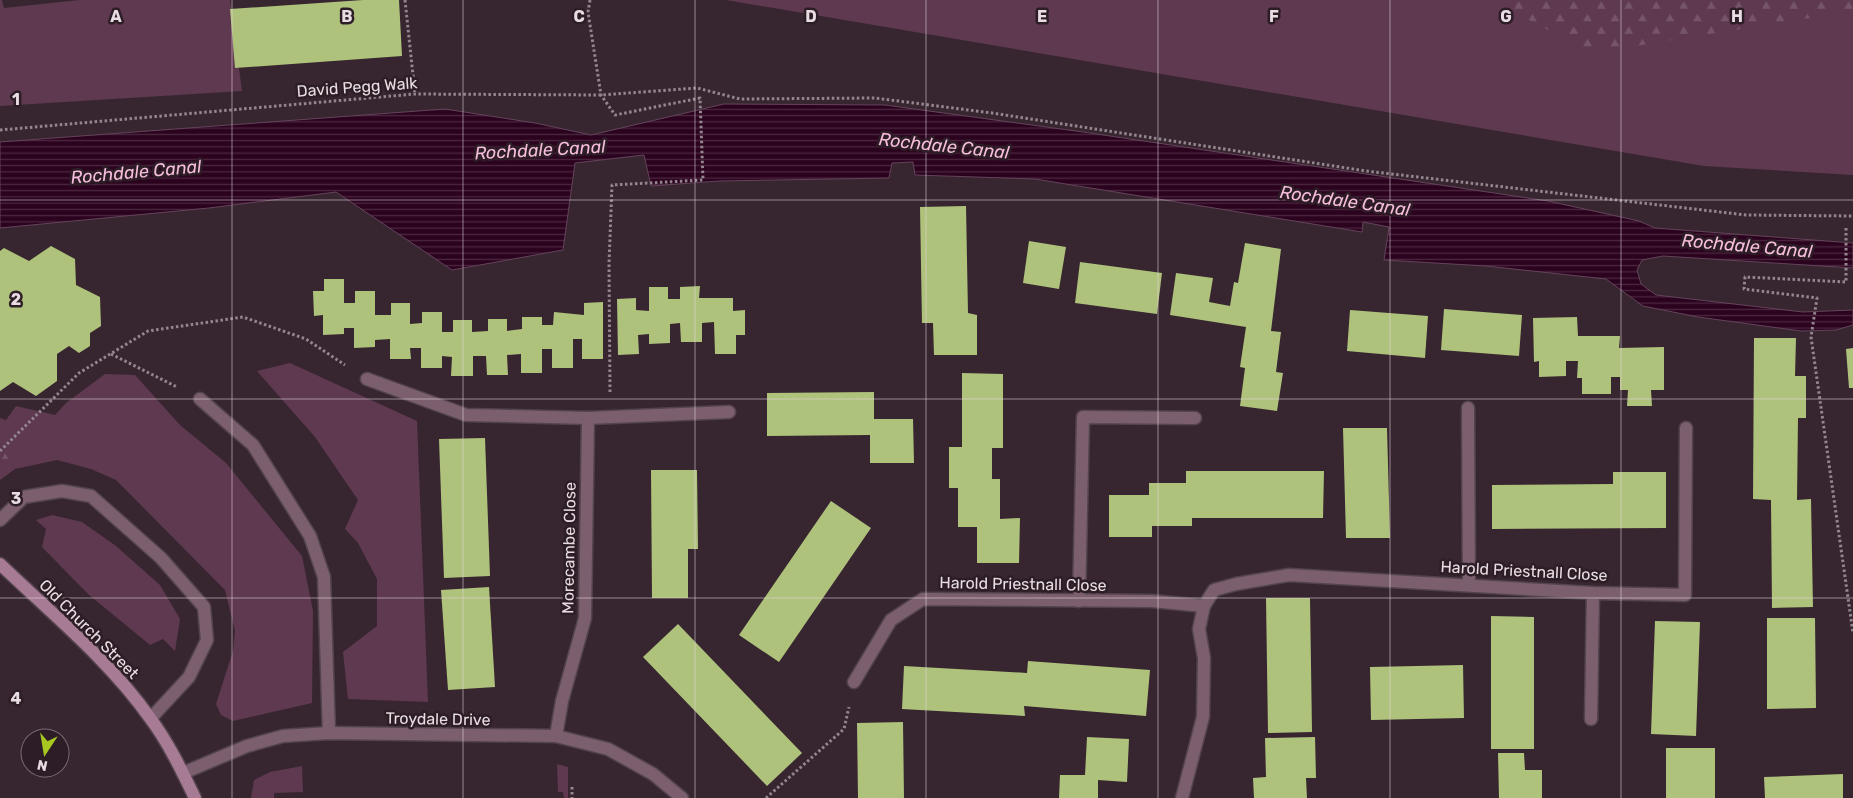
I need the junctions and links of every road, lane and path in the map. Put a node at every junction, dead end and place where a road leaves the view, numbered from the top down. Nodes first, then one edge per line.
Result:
1 (405, 0) edge
2 (590, 0) edge
3 (415, 94) junction
4 (601, 95) junction
5 (0, 130) edge
6 (1853, 216) edge
7 (1846, 228) dead end
8 (110, 354) junction
9 (367, 379) joint
10 (200, 398) joint
11 (1468, 408) dead end
12 (729, 412) dead end
13 (588, 418) junction
14 (1195, 418) dead end
15 (1686, 428) dead end
16 (0, 451) edge
17 (0, 520) edge
18 (0, 564) edge
19 (1470, 584) junction
20 (1593, 593) junction
21 (1079, 601) junction
22 (1204, 606) junction
23 (1853, 633) edge
24 (854, 682) joint
25 (151, 718) junction
26 (1591, 719) dead end
27 (329, 733) junction
28 (556, 736) junction
29 (183, 773) junction
30 (572, 787) dead end
31 (195, 798) edge
32 (572, 798) edge
33 (682, 798) edge
34 (766, 798) edge
35 (1182, 798) edge

1 - 3 path
2 - 4 path
3 - 4 path, David Pegg Walk
3 - 5 path, David Pegg Walk
4 - 6 path, David Pegg Walk
4 - 13 path
7 - 23 path
8 - 9 path
8 - 10 path
8 - 16 path
9 - 13 street
10 - 27 street
11 - 19 street
12 - 13 street
13 - 28 street, Morecambe Close
14 - 21 street
15 - 20 street, Harold Priestnall Close
17 - 25 street
18 - 25 street, Old Church Street
19 - 20 street, Harold Priestnall Close
19 - 22 street, Harold Priestnall Close
20 - 26 street
21 - 22 street, Harold Priestnall Close
21 - 24 street, Harold Priestnall Close
22 - 35 street
24 - 34 path
25 - 29 street, Old Church Street
27 - 28 street, Troydale Drive
27 - 29 street, Troydale Drive
28 - 33 street, Troydale Drive
29 - 31 street, Old Church Street
30 - 32 path

